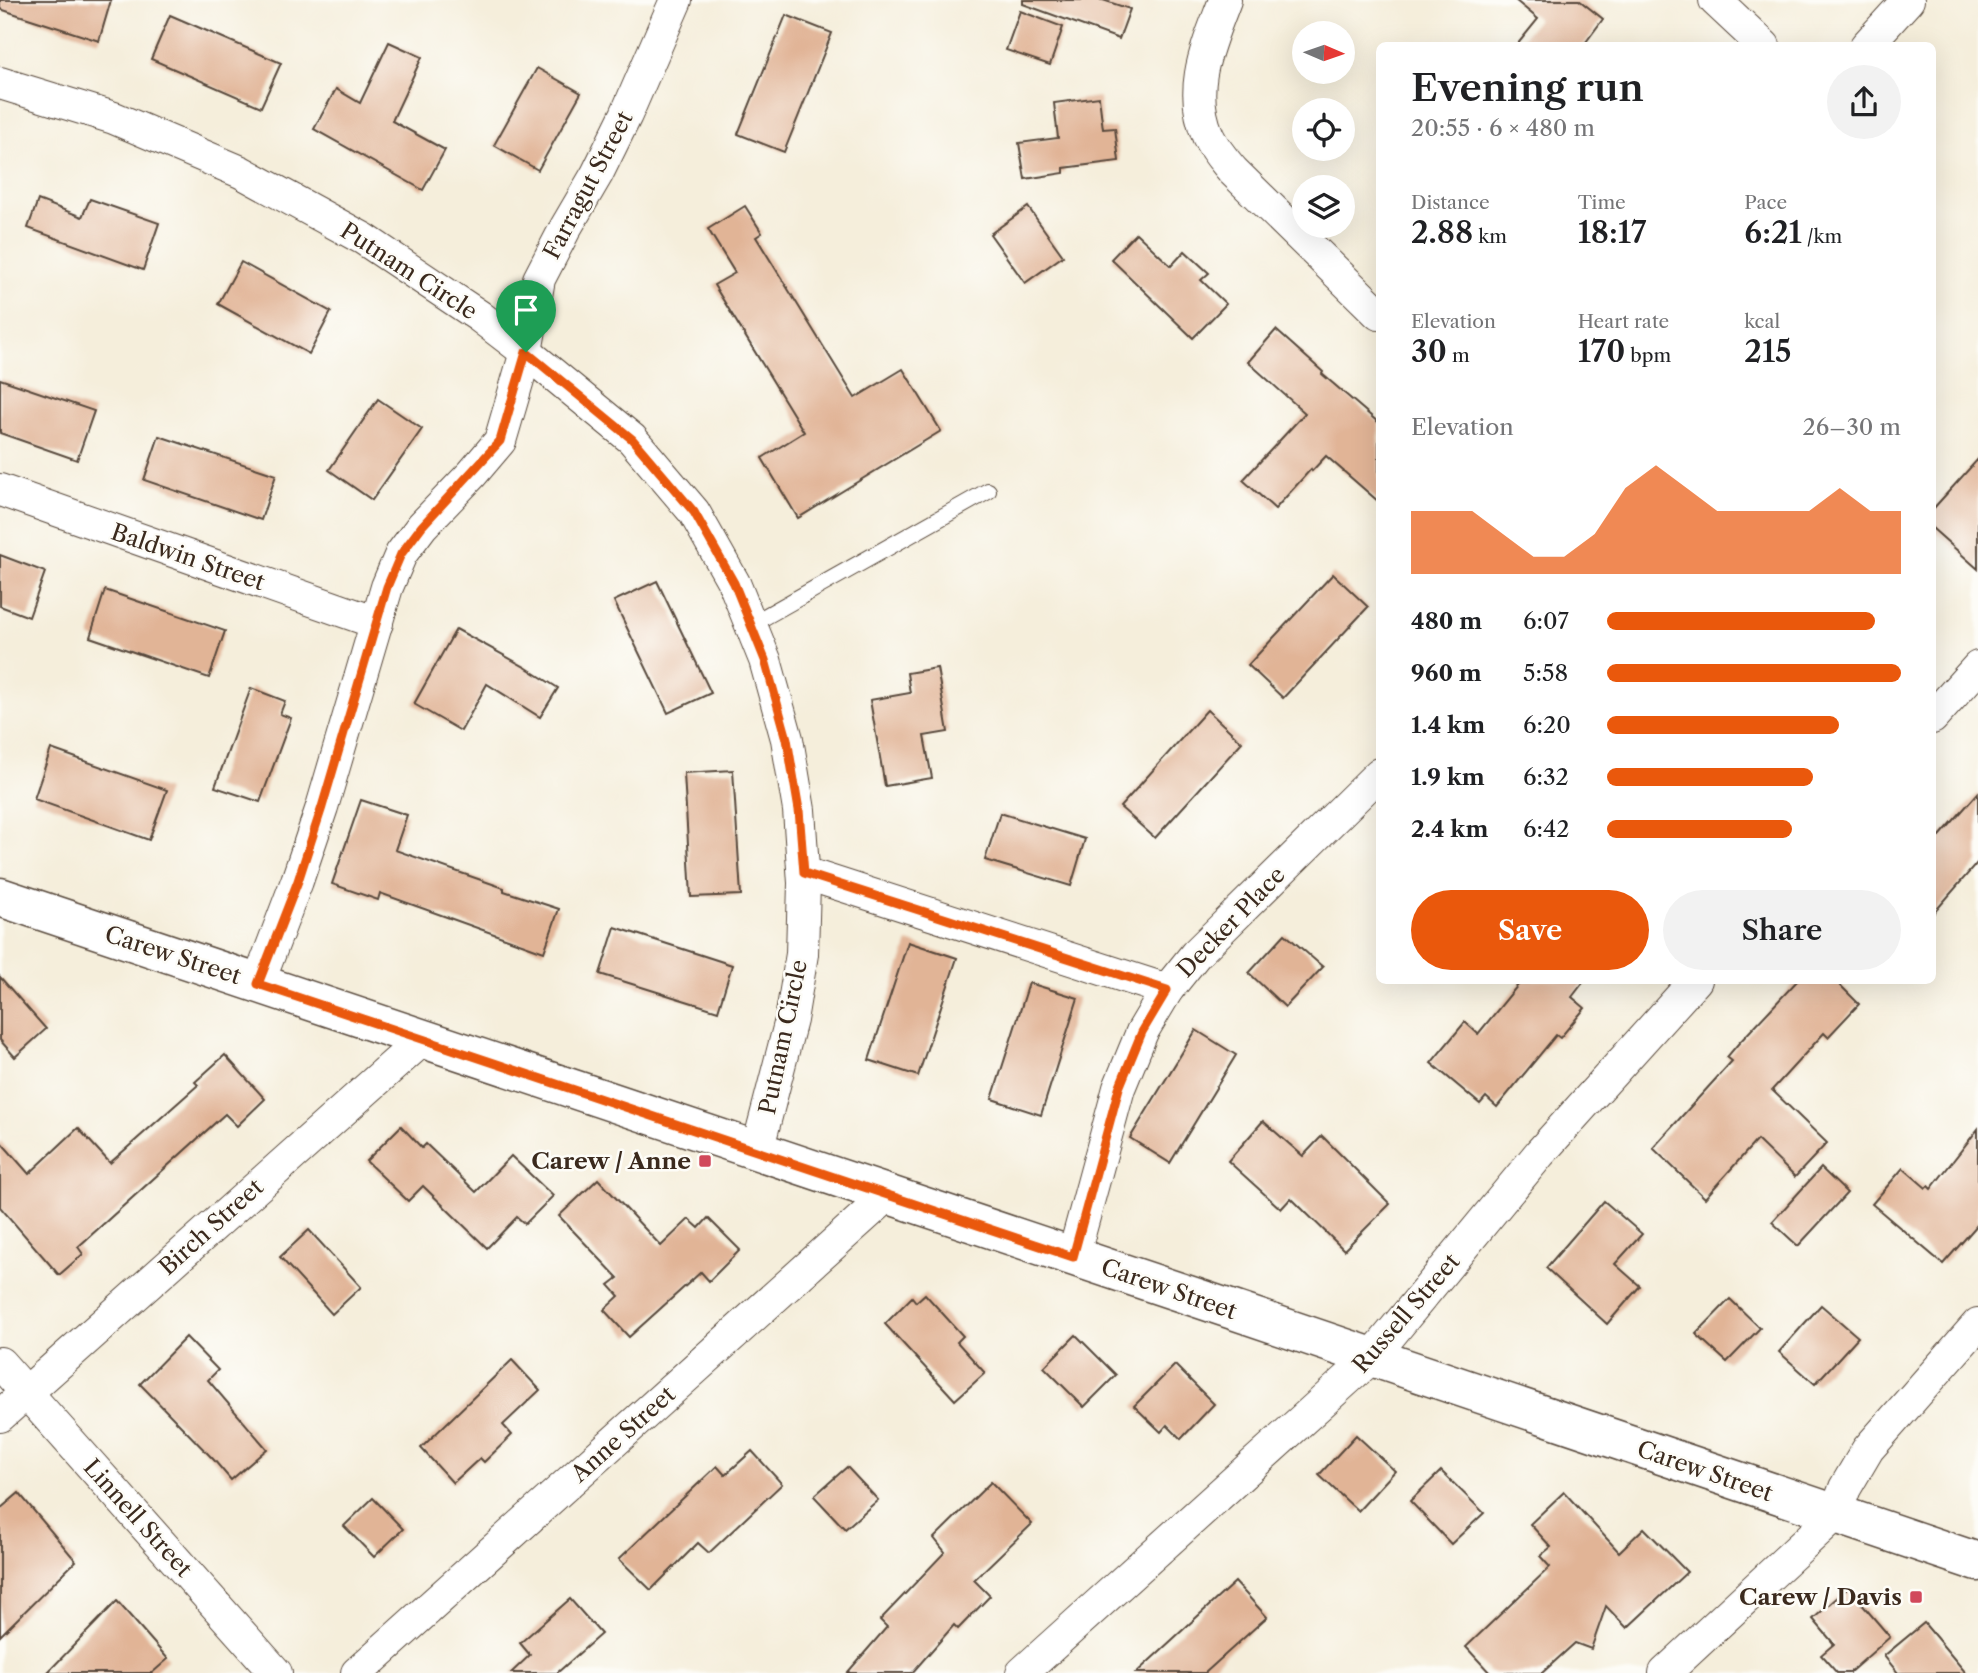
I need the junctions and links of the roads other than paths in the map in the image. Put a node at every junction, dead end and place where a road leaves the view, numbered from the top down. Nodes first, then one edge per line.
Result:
1 (676, 0) edge
2 (1225, 0) edge
3 (1715, 0) edge
4 (1908, 0) edge
5 (1760, 42) edge
6 (1870, 42) edge
7 (0, 83) edge
8 (1376, 311) edge
9 (526, 352) junction
10 (0, 490) edge
11 (988, 491) dead end
12 (377, 623) junction
13 (752, 624) junction
14 (1978, 667) edge
15 (1936, 714) edge
16 (1376, 777) edge
17 (804, 873) junction
18 (0, 897) edge
19 (258, 984) junction
20 (1692, 984) edge
21 (1167, 990) junction
22 (423, 1039) junction
23 (757, 1151) junction
24 (888, 1195) junction
25 (1073, 1257) junction
26 (1978, 1324) edge
27 (1372, 1357) junction
28 (0, 1363) edge
29 (26, 1392) junction
30 (0, 1416) edge
31 (1835, 1515) junction
32 (1978, 1562) edge
33 (276, 1673) edge
34 (358, 1673) edge
35 (1023, 1673) edge
36 (1665, 1673) edge

1 - 9 street, Farragut Street
2 - 8 street
3 - 5 street
4 - 6 street
7 - 9 street, Putnam Circle
9 - 12 street, Farragut Street
9 - 13 street, Putnam Circle
10 - 12 street, Baldwin Street
11 - 13 lane
12 - 19 street, Farragut Street
13 - 17 street, Putnam Circle
14 - 15 street
16 - 21 street, Decker Place
17 - 21 street
17 - 23 street, Putnam Circle
18 - 19 street, Carew Street
19 - 22 street, Carew Street
20 - 27 street, Russell Street
21 - 25 street, Decker Place
22 - 23 street, Carew Street
22 - 29 street, Birch Street
23 - 24 street, Carew Street
24 - 25 street, Carew Street
24 - 34 street, Anne Street
25 - 27 street, Carew Street
26 - 31 street
27 - 31 street, Carew Street
27 - 35 street, Russell Street
28 - 29 street, Linnell Street
29 - 30 street, Birch Street
29 - 33 street, Linnell Street
31 - 32 street, Carew Street
31 - 36 street

